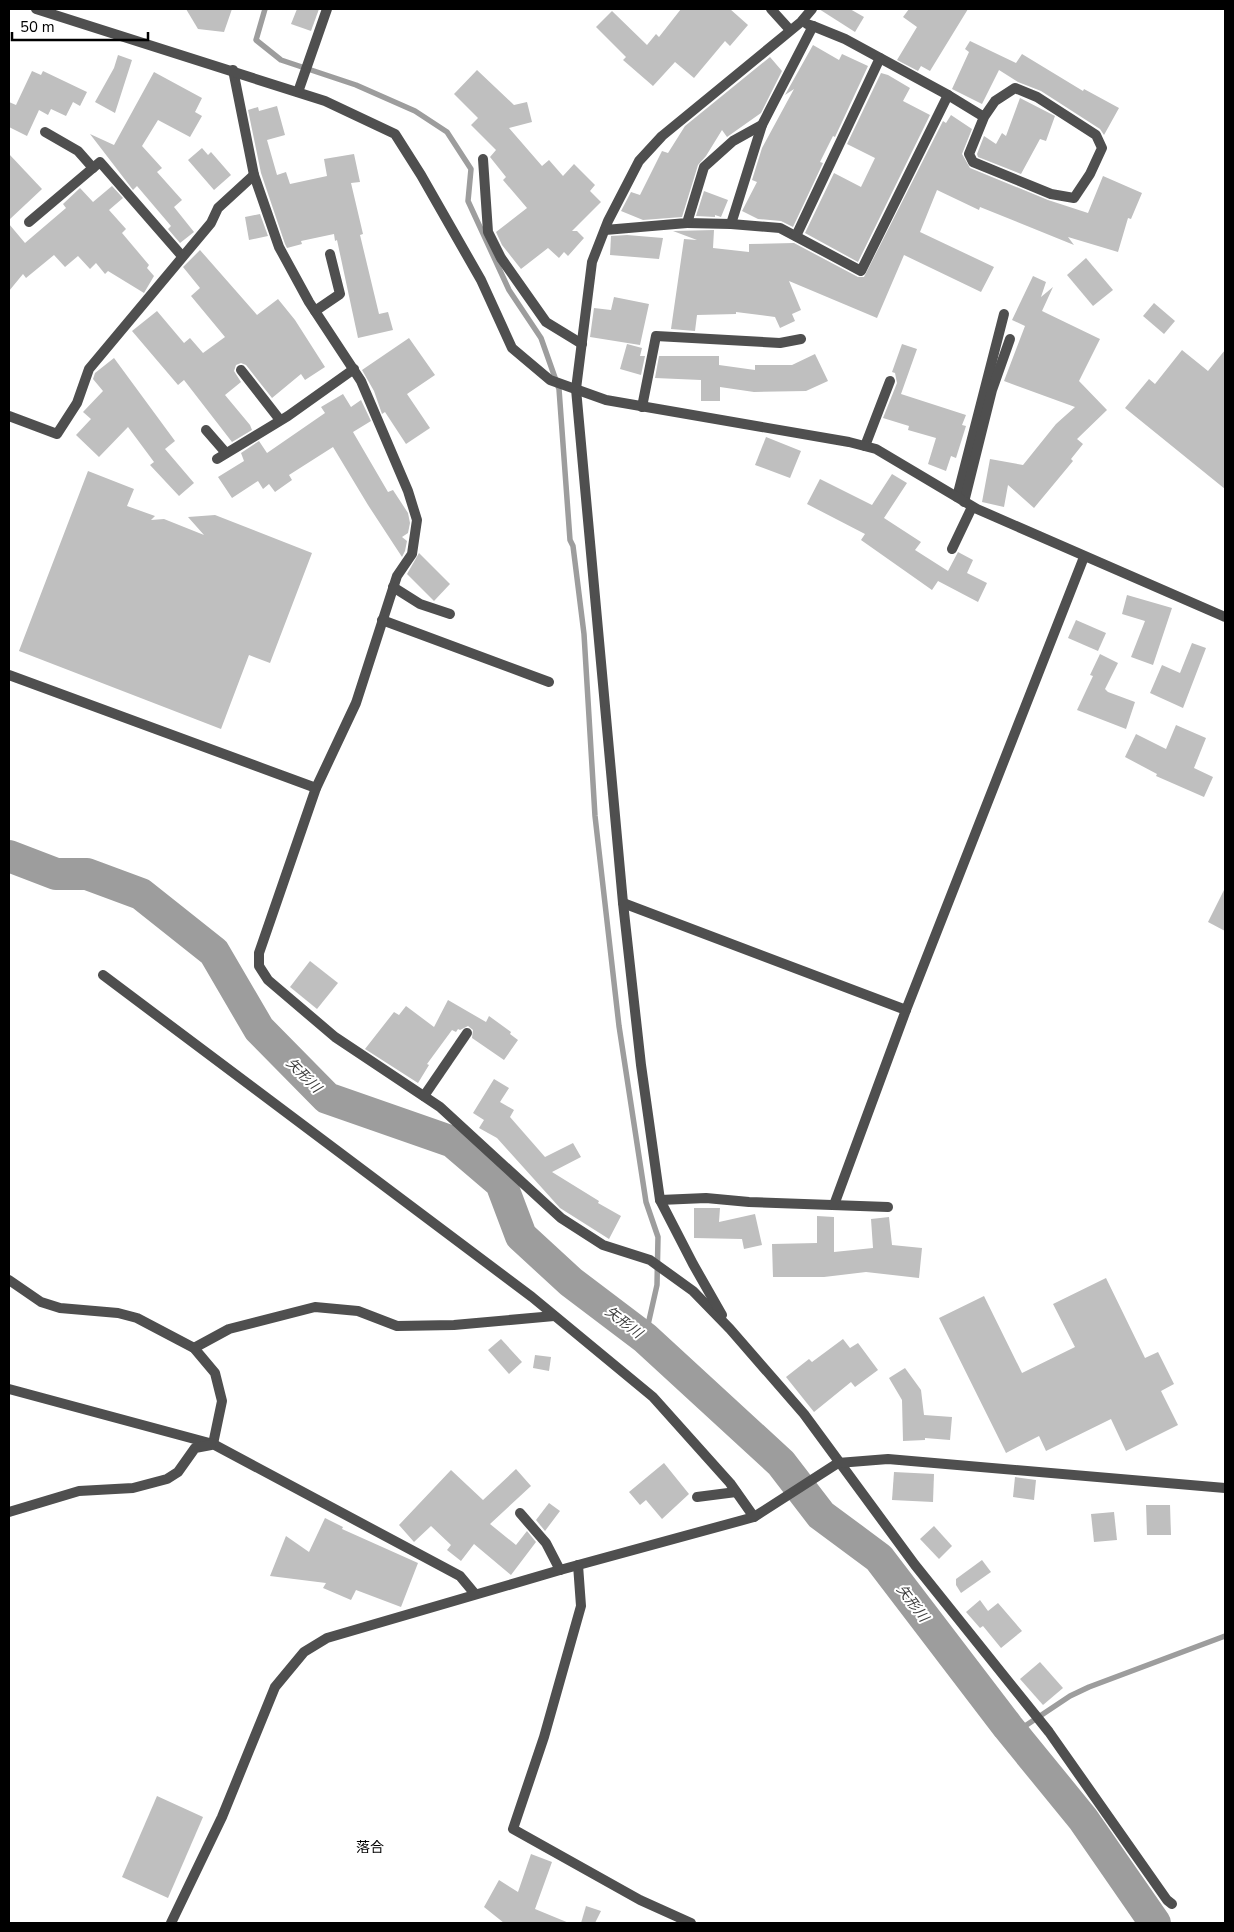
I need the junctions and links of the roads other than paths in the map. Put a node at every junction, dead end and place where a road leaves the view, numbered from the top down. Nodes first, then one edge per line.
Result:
1 (36, 9) edge
2 (327, 9) edge
3 (771, 9) edge
4 (812, 9) edge
5 (801, 22) junction
6 (813, 26) junction
7 (790, 30) junction
8 (880, 58) junction
9 (233, 70) junction
10 (298, 92) junction
11 (948, 95) junction
12 (984, 117) junction
13 (762, 125) junction
14 (45, 132) dead end
15 (483, 159) dead end
16 (93, 168) junction
17 (254, 175) junction
18 (29, 222) dead end
19 (687, 224) junction
20 (731, 224) junction
21 (604, 230) junction
22 (796, 236) junction
23 (330, 254) dead end
24 (182, 256) junction
25 (315, 311) junction
26 (1004, 314) dead end
27 (801, 339) dead end
28 (1010, 339) dead end
29 (582, 344) junction
30 (354, 369) junction
31 (241, 370) dead end
32 (890, 381) dead end
33 (576, 389) junction
34 (642, 407) junction
35 (9, 416) edge
36 (280, 420) junction
37 (206, 430) dead end
38 (865, 446) junction
39 (964, 502) junction
40 (952, 549) dead end
41 (1084, 557) junction
42 (393, 587) junction
43 (450, 614) dead end
44 (1225, 617) edge
45 (382, 620) junction
46 (9, 675) edge
47 (549, 682) dead end
48 (316, 788) junction
49 (624, 903) junction
50 (102, 975) dead end
51 (906, 1010) junction
52 (467, 1033) dead end
53 (424, 1096) junction
54 (660, 1200) junction
55 (834, 1205) junction
56 (888, 1207) dead end
57 (9, 1280) edge
58 (554, 1316) junction
59 (730, 1329) junction
60 (194, 1348) junction
61 (9, 1390) edge
62 (214, 1444) junction
63 (838, 1463) junction
64 (1225, 1488) edge
65 (736, 1492) junction
66 (697, 1497) dead end
67 (9, 1512) edge
68 (520, 1513) dead end
69 (754, 1517) junction
70 (578, 1565) junction
71 (560, 1570) junction
72 (475, 1594) junction
73 (1172, 1904) dead end
74 (171, 1923) edge
75 (692, 1923) edge

1 - 9 street
2 - 10 street
3 - 7 street
4 - 5 street
5 - 6 street
5 - 7 street
6 - 8 street
6 - 13 street
7 - 21 street
8 - 11 street
8 - 22 street
9 - 10 street
9 - 17 street
10 - 33 street
11 - 12 street
11 - 22 street
12 - 12 street
13 - 19 street
13 - 20 street
14 - 16 street
15 - 29 street
16 - 18 street
16 - 24 street
17 - 24 street
17 - 25 street
19 - 20 street
19 - 21 street
20 - 22 street
21 - 29 street
23 - 25 street
24 - 35 street
25 - 30 street
26 - 39 street
27 - 34 street
28 - 39 street
29 - 33 street
30 - 36 street
30 - 42 street
31 - 36 street
32 - 38 street
33 - 34 street
33 - 49 street
34 - 38 street
36 - 37 street
38 - 39 street
39 - 40 street
39 - 41 street
41 - 44 street
41 - 51 street
42 - 43 street
42 - 45 street
45 - 47 street
45 - 48 street
46 - 48 street
48 - 53 street
49 - 51 street
49 - 54 street
50 - 58 street
51 - 55 street
52 - 53 street
53 - 59 street
54 - 55 street
54 - 59 street
55 - 56 street
57 - 60 street
58 - 60 street
58 - 65 street
59 - 63 street
60 - 62 street
61 - 62 street
62 - 67 street
62 - 72 street
63 - 64 street
63 - 69 street
63 - 73 street
65 - 66 street
65 - 69 street
68 - 71 street
69 - 70 street
70 - 71 street
70 - 75 street
71 - 72 street
72 - 74 street

